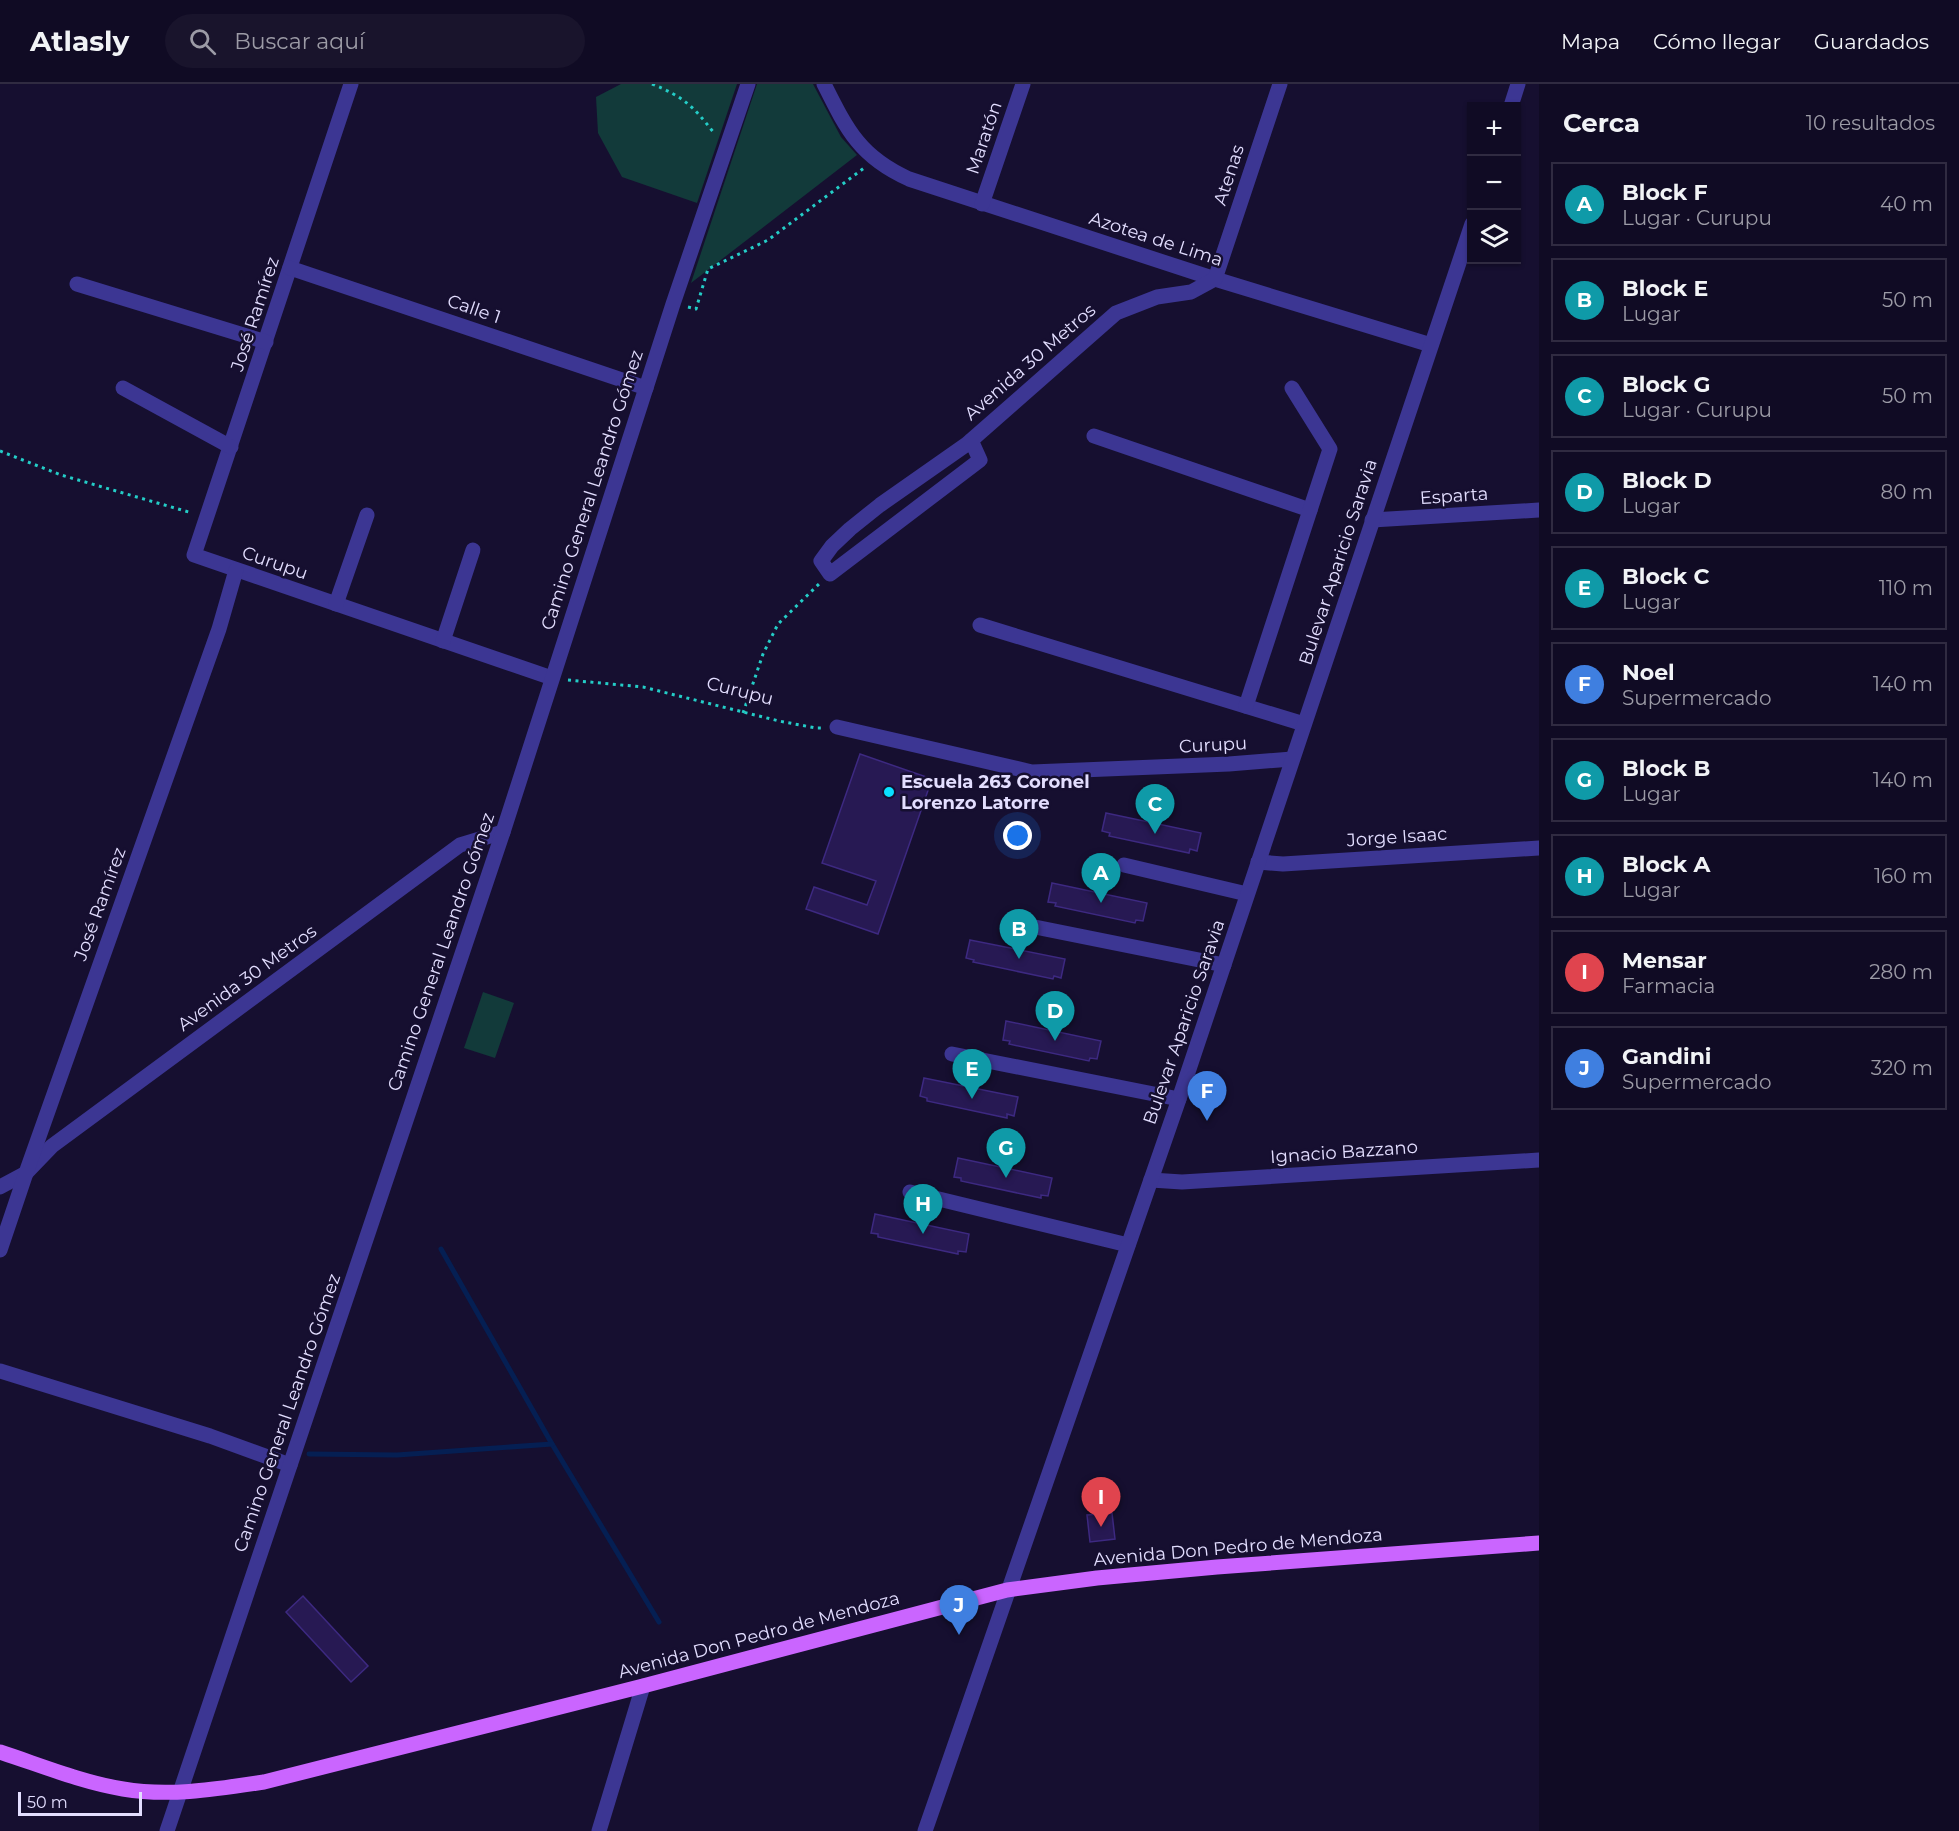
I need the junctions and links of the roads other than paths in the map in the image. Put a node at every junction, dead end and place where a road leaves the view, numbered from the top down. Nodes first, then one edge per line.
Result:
1 (351, 84) edge
2 (748, 84) edge
3 (824, 84) edge
4 (1023, 84) edge
5 (1280, 84) edge
6 (1518, 84) edge
7 (1512, 102) edge
8 (982, 204) junction
9 (1467, 239) edge
10 (290, 268) junction
11 (1215, 279) junction
12 (76, 284) dead end
13 (266, 342) junction
14 (1431, 345) junction
15 (123, 388) dead end
16 (646, 388) junction
17 (1292, 388) dead end
18 (1094, 436) dead end
19 (971, 440) junction
20 (231, 447) junction
21 (1310, 510) junction
22 (1539, 510) edge
23 (367, 514) dead end
24 (1372, 520) junction
25 (473, 550) dead end
26 (194, 555) joint
27 (236, 570) junction
28 (336, 604) junction
29 (980, 625) dead end
30 (443, 641) junction
31 (552, 678) junction
32 (1246, 706) junction
33 (1304, 724) junction
34 (837, 727) road end
35 (1292, 759) junction
36 (502, 832) junction
37 (1539, 848) edge
38 (1258, 862) junction
39 (1124, 865) dead end
40 (1247, 894) junction
41 (1024, 925) dead end
42 (1224, 965) junction
43 (952, 1054) dead end
44 (1179, 1099) junction
45 (1539, 1160) edge
46 (26, 1173) junction
47 (1151, 1180) junction
48 (0, 1187) edge
49 (910, 1192) dead end
50 (1128, 1245) junction
51 (0, 1250) edge
52 (0, 1371) edge
53 (290, 1465) junction
54 (1539, 1542) edge
55 (1007, 1590) junction
56 (643, 1686) junction
57 (0, 1752) edge
58 (181, 1792) junction
59 (167, 1831) edge
60 (599, 1831) edge
61 (925, 1831) edge

1 - 10 street, José Ramírez
2 - 16 street, Camino General Leandro Gómez
3 - 8 street, Azotea de Lima
4 - 8 street, Maratón
5 - 11 street, Atenas
6 - 7 street
8 - 11 street, Azotea de Lima
9 - 14 street, Bulevar Aparicio Saravia
10 - 13 street, José Ramírez
10 - 16 street, Calle 1
11 - 14 street, Azotea de Lima
11 - 19 street, Avenida 30 Metros
12 - 13 street
13 - 20 street, José Ramírez
14 - 24 street, Bulevar Aparicio Saravia
15 - 20 street
16 - 31 street, Camino General Leandro Gómez
17 - 21 street
18 - 21 street
19 - 19 street, Avenida 30 Metros
20 - 26 street, José Ramírez
21 - 32 street
22 - 24 street, Esparta
23 - 28 street
24 - 33 street, Bulevar Aparicio Saravia
25 - 30 street
26 - 27 street, Curupu
27 - 28 street, Curupu
27 - 46 street, José Ramírez
28 - 30 street, Curupu
29 - 32 street
30 - 31 street, Curupu
31 - 36 street, Camino General Leandro Gómez
32 - 33 street
33 - 35 street, Bulevar Aparicio Saravia
34 - 35 street, Curupu
35 - 38 street, Bulevar Aparicio Saravia
36 - 46 street, Avenida 30 Metros
36 - 53 street, Camino General Leandro Gómez
37 - 38 street, Jorge Isaac
38 - 40 street, Bulevar Aparicio Saravia
39 - 40 street
40 - 42 street, Bulevar Aparicio Saravia
41 - 42 street
42 - 44 street, Bulevar Aparicio Saravia
43 - 44 street
44 - 47 street, Bulevar Aparicio Saravia
45 - 47 street, Ignacio Bazzano
46 - 48 street
46 - 51 street, José Ramírez
47 - 50 street, Bulevar Aparicio Saravia
49 - 50 street
50 - 55 street, Bulevar Aparicio Saravia
52 - 53 street
53 - 58 street, Camino General Leandro Gómez
54 - 55 main road, Avenida Don Pedro de Mendoza
55 - 56 main road, Avenida Don Pedro de Mendoza
55 - 61 street, Bulevar Aparicio Saravia
56 - 58 main road, Avenida Don Pedro de Mendoza
56 - 60 street
57 - 58 main road, Avenida Don Pedro de Mendoza
58 - 59 street, Camino General Leandro Gómez

